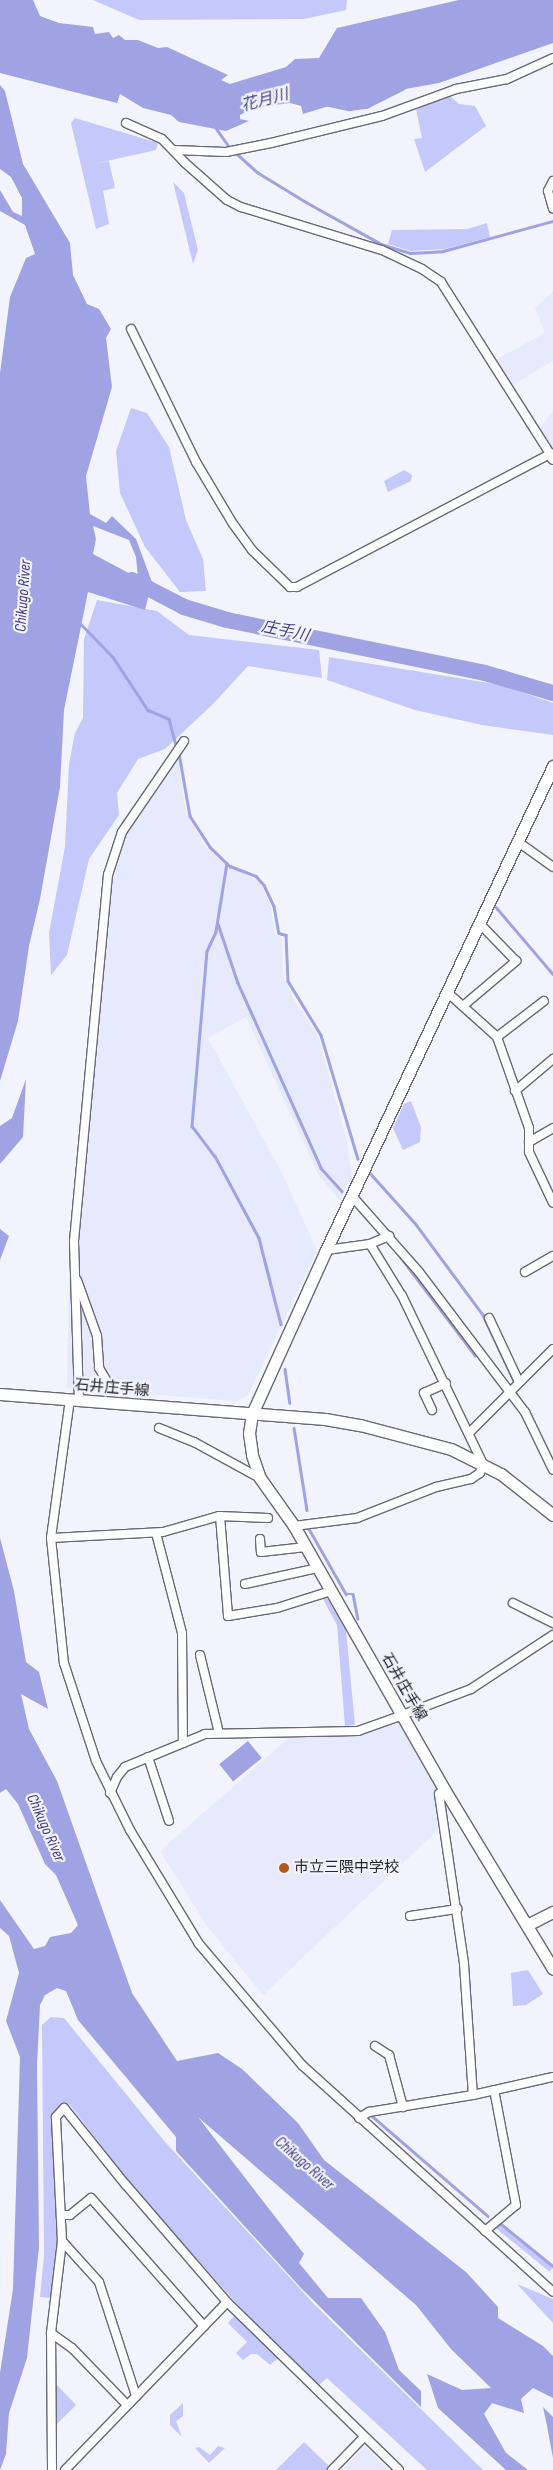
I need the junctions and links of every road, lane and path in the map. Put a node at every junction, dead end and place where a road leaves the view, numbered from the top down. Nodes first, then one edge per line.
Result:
1 (553, 58) edge
2 (126, 122) dead end
3 (174, 150) junction
4 (553, 181) edge
5 (553, 208) edge
6 (131, 329) dead end
7 (551, 456) edge
8 (184, 741) dead end
9 (553, 766) edge
10 (517, 841) junction
11 (553, 867) edge
12 (479, 923) junction
13 (448, 993) junction
14 (544, 1001) dead end
15 (463, 1006) junction
16 (497, 1037) junction
17 (553, 1058) edge
18 (515, 1091) junction
19 (553, 1128) edge
20 (529, 1142) junction
21 (352, 1196) junction
22 (553, 1203) edge
23 (386, 1237) junction
24 (370, 1244) junction
25 (326, 1250) junction
26 (553, 1256) edge
27 (73, 1269) junction
28 (525, 1272) dead end
29 (489, 1318) dead end
30 (553, 1349) edge
31 (519, 1382) junction
32 (108, 1383) dead end
33 (446, 1383) junction
34 (510, 1393) junction
35 (0, 1394) edge
36 (69, 1399) junction
37 (432, 1410) dead end
38 (252, 1414) junction
39 (159, 1428) dead end
40 (470, 1432) junction
41 (483, 1464) junction
42 (553, 1470) edge
43 (260, 1478) junction
44 (553, 1515) edge
45 (220, 1516) junction
46 (268, 1518) dead end
47 (294, 1526) junction
48 (156, 1533) junction
49 (51, 1538) junction
50 (260, 1539) dead end
51 (306, 1547) junction
52 (318, 1568) junction
53 (245, 1584) dead end
54 (331, 1591) junction
55 (513, 1603) dead end
56 (553, 1623) edge
57 (553, 1635) edge
58 (200, 1654) dead end
59 (402, 1715) junction
60 (219, 1733) junction
61 (183, 1743) junction
62 (148, 1758) junction
63 (444, 1789) junction
64 (110, 1793) junction
65 (169, 1821) dead end
66 (456, 1909) junction
67 (553, 1912) edge
68 (410, 1916) dead end
69 (527, 1925) junction
70 (553, 1969) edge
71 (375, 2046) dead end
72 (553, 2077) edge
73 (494, 2090) junction
74 (473, 2095) junction
75 (403, 2107) junction
76 (359, 2118) junction
77 (61, 2215) junction
78 (485, 2230) junction
79 (62, 2241) junction
80 (552, 2288) edge
81 (227, 2302) junction
82 (204, 2326) junction
83 (51, 2332) junction
84 (136, 2396) junction
85 (127, 2405) junction
86 (363, 2438) junction
87 (52, 2470) edge
88 (65, 2470) edge
89 (332, 2470) edge
90 (399, 2470) edge

1 - 3 street
2 - 3 street
3 - 7 street
4 - 5 street
6 - 7 street
8 - 27 street
9 - 10 street
10 - 11 street
10 - 12 street
12 - 13 street
12 - 15 street
13 - 15 street
13 - 21 street
14 - 16 street
15 - 16 street
16 - 18 street
17 - 18 street
18 - 20 street
19 - 20 street
20 - 22 street
21 - 23 street
21 - 25 street
23 - 24 street
23 - 34 street
24 - 25 street
24 - 33 street
25 - 38 street
26 - 28 street
27 - 32 street
27 - 36 street
29 - 31 street
30 - 31 street
31 - 34 street
33 - 37 street
33 - 40 street
34 - 40 street
34 - 42 street
35 - 36 street, 石井庄手線
36 - 38 street, 石井庄手線
36 - 49 street
38 - 41 street, 石井庄手線
38 - 43 street, 石井庄手線
39 - 43 street
40 - 41 street
41 - 44 street, 石井庄手線
41 - 47 street
43 - 47 street, 石井庄手線
45 - 46 street
45 - 48 street
45 - 54 street
47 - 51 street, 石井庄手線
48 - 49 street
48 - 61 street
49 - 64 street
50 - 51 street
51 - 52 street, 石井庄手線
52 - 53 street
52 - 54 street, 石井庄手線
54 - 59 street, 石井庄手線
55 - 56 street
57 - 59 street
58 - 60 street
59 - 60 street
59 - 63 street, 石井庄手線
60 - 61 street
61 - 62 street
62 - 64 street
62 - 65 street
63 - 66 street
63 - 69 street, 石井庄手線
64 - 76 street
66 - 68 street
66 - 74 street
67 - 69 street
69 - 70 street, 石井庄手線
71 - 75 street
72 - 73 street
73 - 74 street
73 - 78 street
74 - 75 street
75 - 76 street
76 - 78 street
77 - 79 street
77 - 81 street
77 - 82 street
78 - 80 street
79 - 83 street
79 - 84 street
81 - 82 street
81 - 86 street
82 - 84 street
83 - 85 street
83 - 87 street
84 - 85 street
85 - 88 street
86 - 89 street
86 - 90 street

